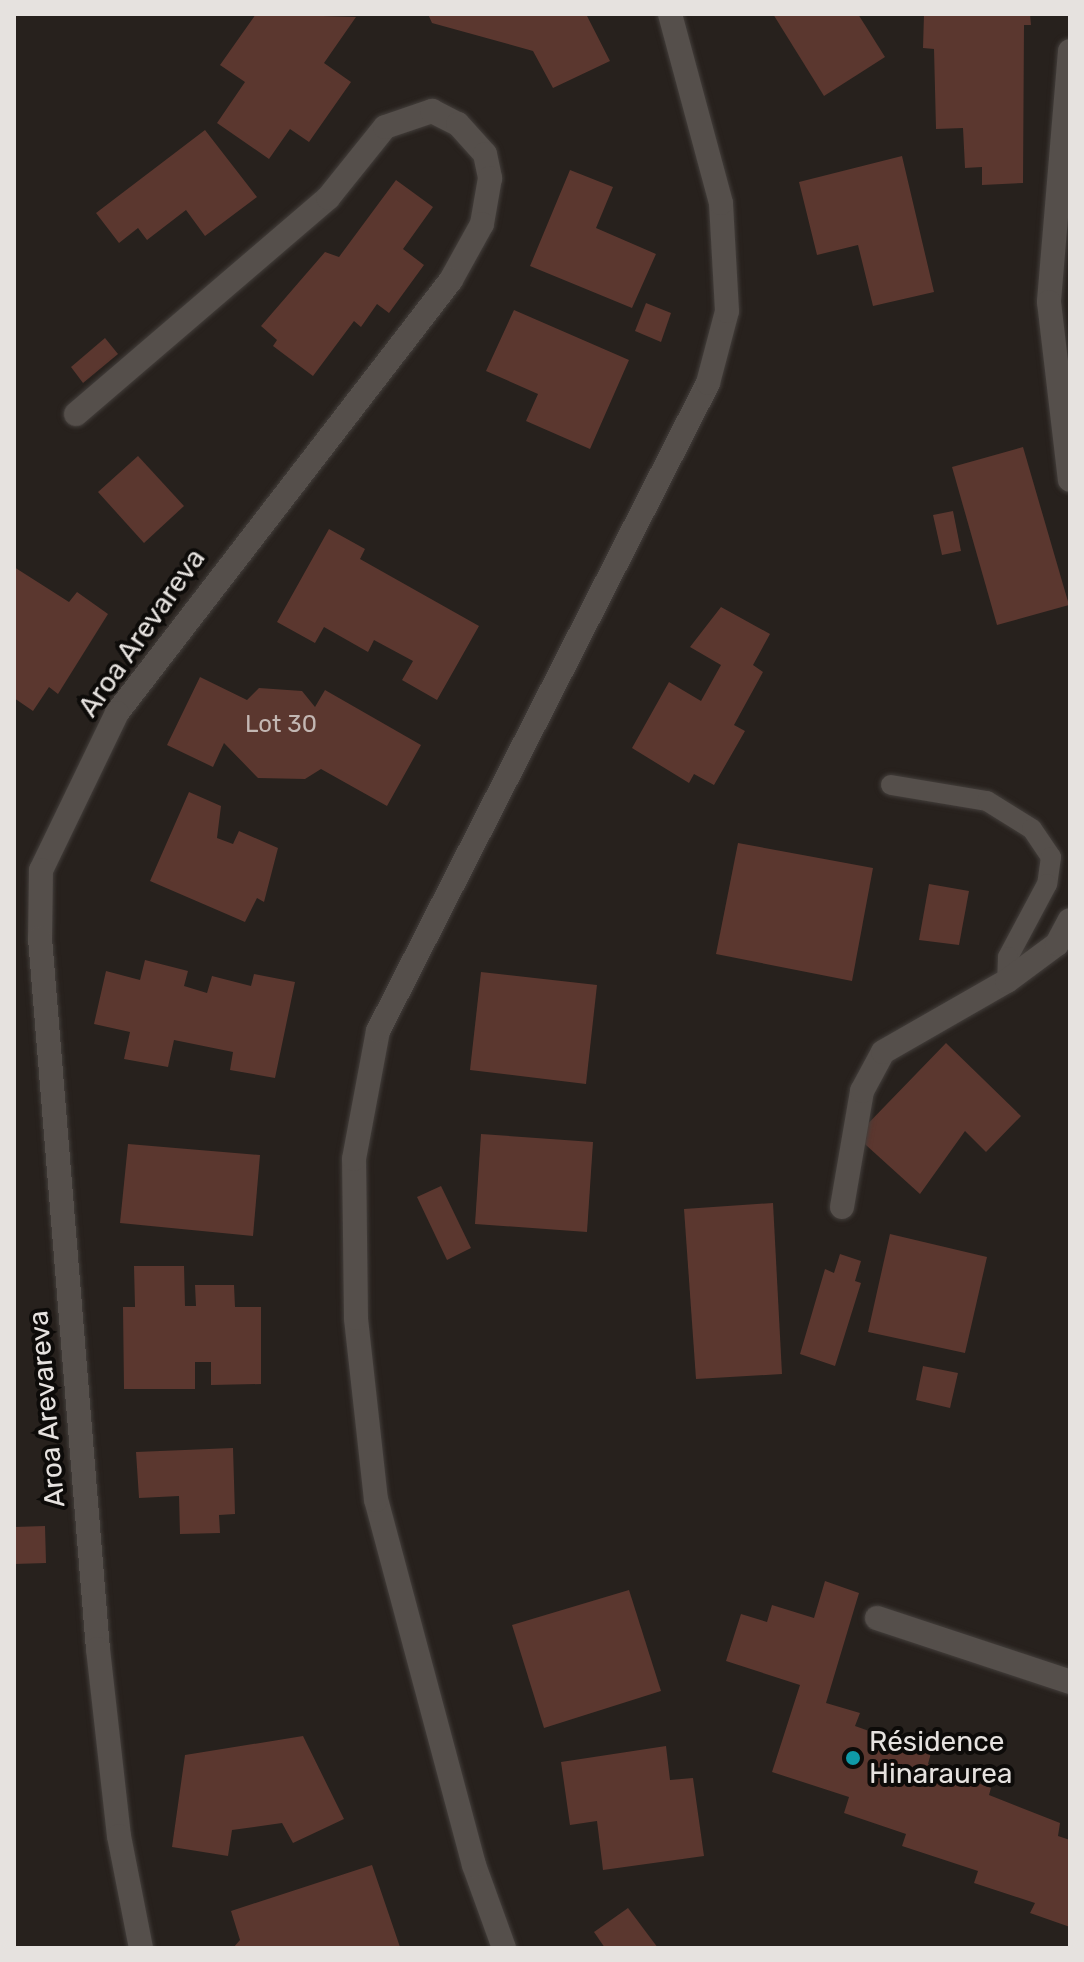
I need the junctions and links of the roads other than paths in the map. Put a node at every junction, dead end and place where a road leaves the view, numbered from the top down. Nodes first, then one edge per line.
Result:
1 (670, 14) edge
2 (1070, 51) edge
3 (76, 414) dead end
4 (1070, 480) edge
5 (891, 785) dead end
6 (1070, 920) edge
7 (1007, 981) junction
8 (842, 1207) dead end
9 (877, 1618) dead end
10 (1070, 1682) edge
11 (141, 1948) edge
12 (504, 1948) edge

1 - 12 street
2 - 4 street
3 - 11 street, Aroa Arevareva
5 - 7 lane
6 - 7 street
7 - 8 street
9 - 10 street

